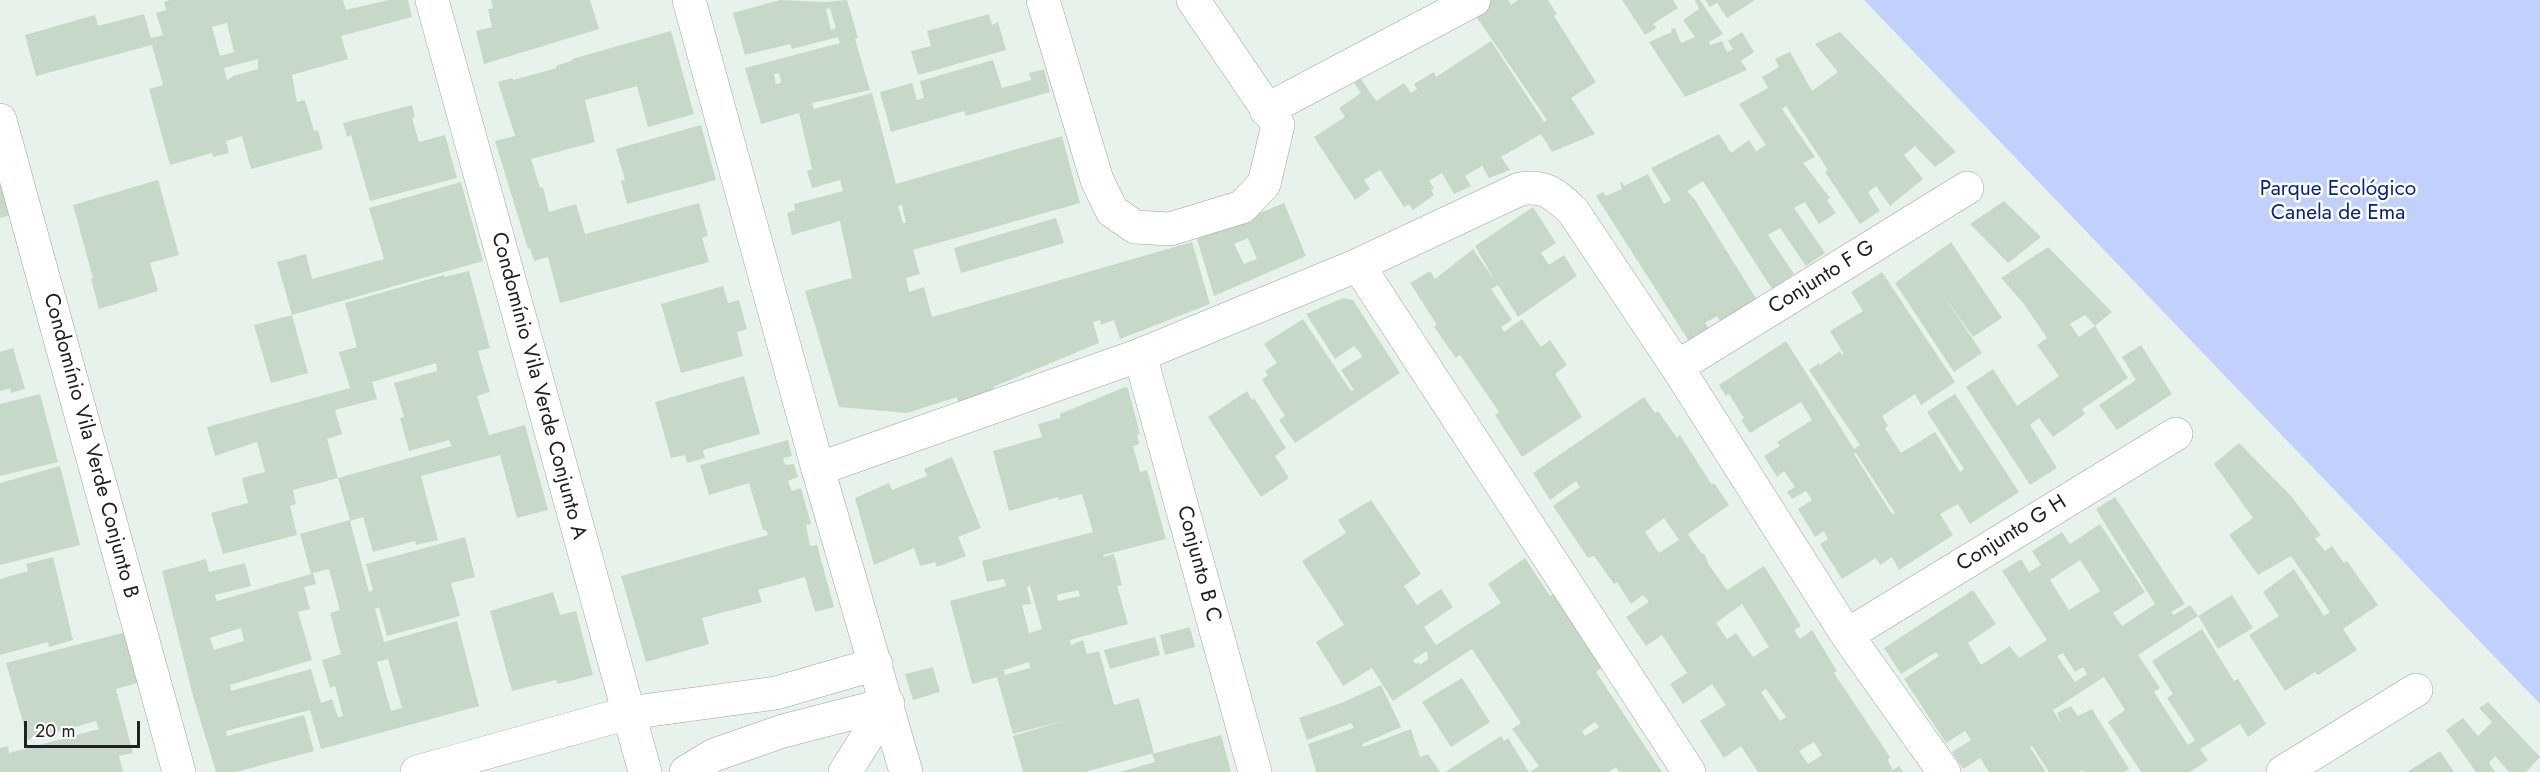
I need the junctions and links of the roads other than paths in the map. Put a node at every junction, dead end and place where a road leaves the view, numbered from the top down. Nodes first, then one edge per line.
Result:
1 (432, 0) edge
2 (689, 0) edge
3 (1043, 0) edge
4 (1193, 0) edge
5 (1474, 0) edge
6 (1266, 110) junction
7 (0, 120) edge
8 (1967, 188) dead end
9 (1358, 265) junction
10 (1140, 355) junction
11 (1677, 367) junction
12 (2176, 434) dead end
13 (818, 469) junction
14 (1847, 635) junction
15 (876, 664) junction
16 (2416, 690) dead end
17 (888, 704) junction
18 (628, 713) junction
19 (179, 772) edge
20 (417, 772) edge
21 (645, 772) edge
22 (686, 772) edge
23 (845, 772) edge
24 (906, 772) edge
25 (1255, 772) edge
26 (1689, 772) edge
27 (1944, 772) edge
28 (2283, 772) edge

1 - 18 street, Condomínio Vila Verde Conjunto A
2 - 13 street
3 - 6 street
4 - 6 street
5 - 6 street
7 - 19 street, Condomínio Vila Verde Conjunto B
8 - 11 street, Conjunto F G
9 - 10 street
9 - 11 street
9 - 26 street
10 - 13 street
10 - 25 street, Conjunto B C
11 - 14 street
12 - 14 street, Conjunto G H
13 - 15 street
14 - 27 street
15 - 17 street
15 - 18 street
16 - 28 street
17 - 22 street
17 - 23 street
17 - 24 street
18 - 20 street
18 - 21 street, Condomínio Vila Verde Conjunto A

